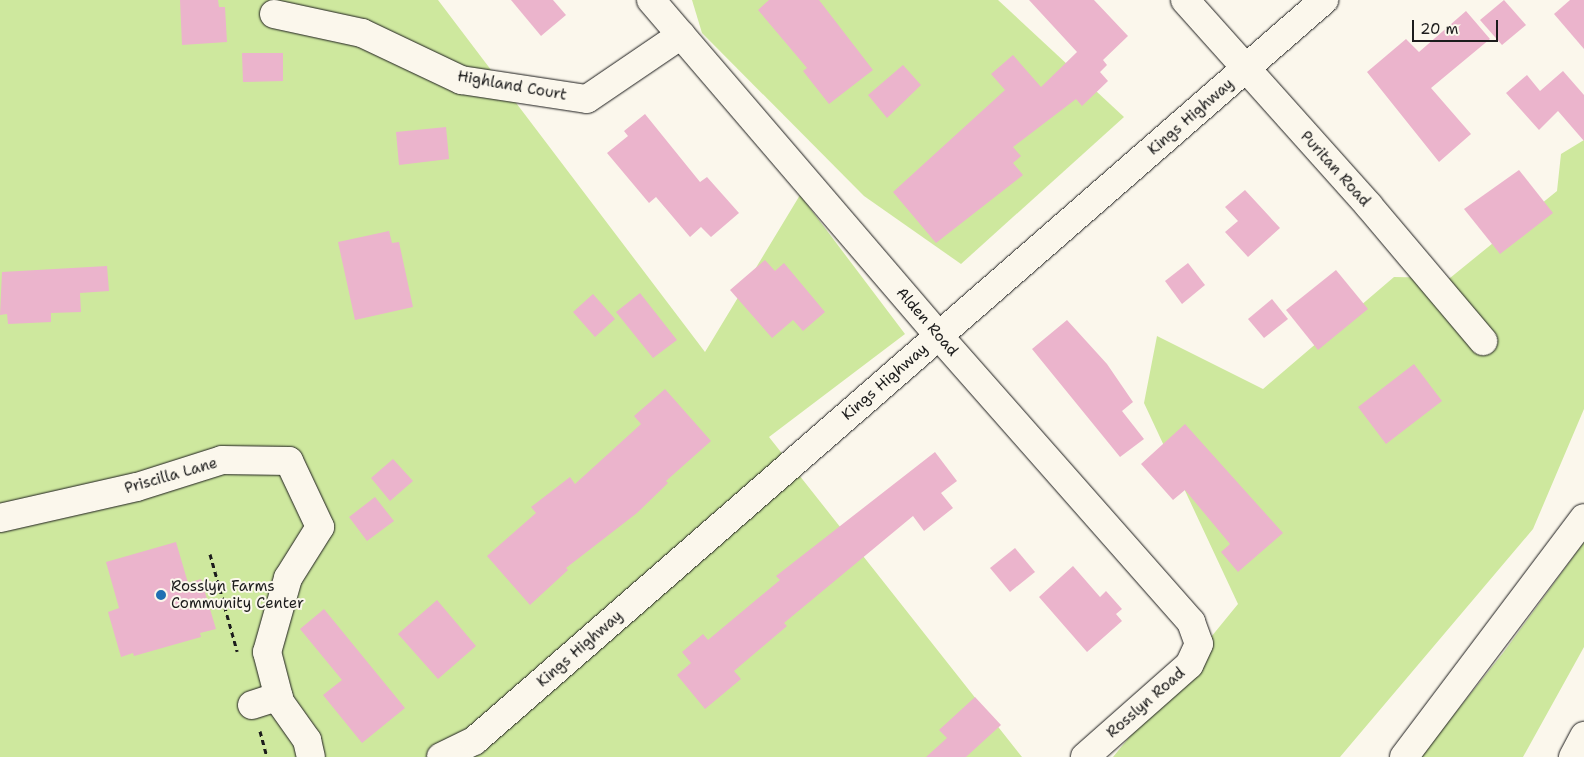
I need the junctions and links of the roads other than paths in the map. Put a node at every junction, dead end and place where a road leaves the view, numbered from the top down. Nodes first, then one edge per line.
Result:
1 (651, 0) edge
2 (1185, 0) edge
3 (1324, 0) edge
4 (274, 14) dead end
5 (681, 35) junction
6 (1246, 70) junction
7 (938, 335) junction
8 (1483, 341) dead end
9 (0, 518) edge
10 (1584, 518) edge
11 (1199, 644) joint
12 (279, 696) junction
13 (252, 705) dead end
14 (1584, 736) edge
15 (311, 757) edge
16 (441, 757) edge
17 (1085, 757) edge
18 (1404, 757) edge
19 (1572, 757) edge

1 - 5 main road, Alden Road
2 - 6 main road, Puritan Road
3 - 6 main road, Kings Highway
4 - 5 main road, Highland Court
5 - 7 main road, Alden Road
6 - 7 main road, Kings Highway
6 - 8 main road, Puritan Road
7 - 11 main road, Alden Road
7 - 16 main road, Kings Highway
9 - 12 main road, Priscilla Lane
10 - 18 main road
11 - 17 main road, Rosslyn Road
12 - 13 main road
12 - 15 main road, Priscilla Lane
14 - 19 main road

